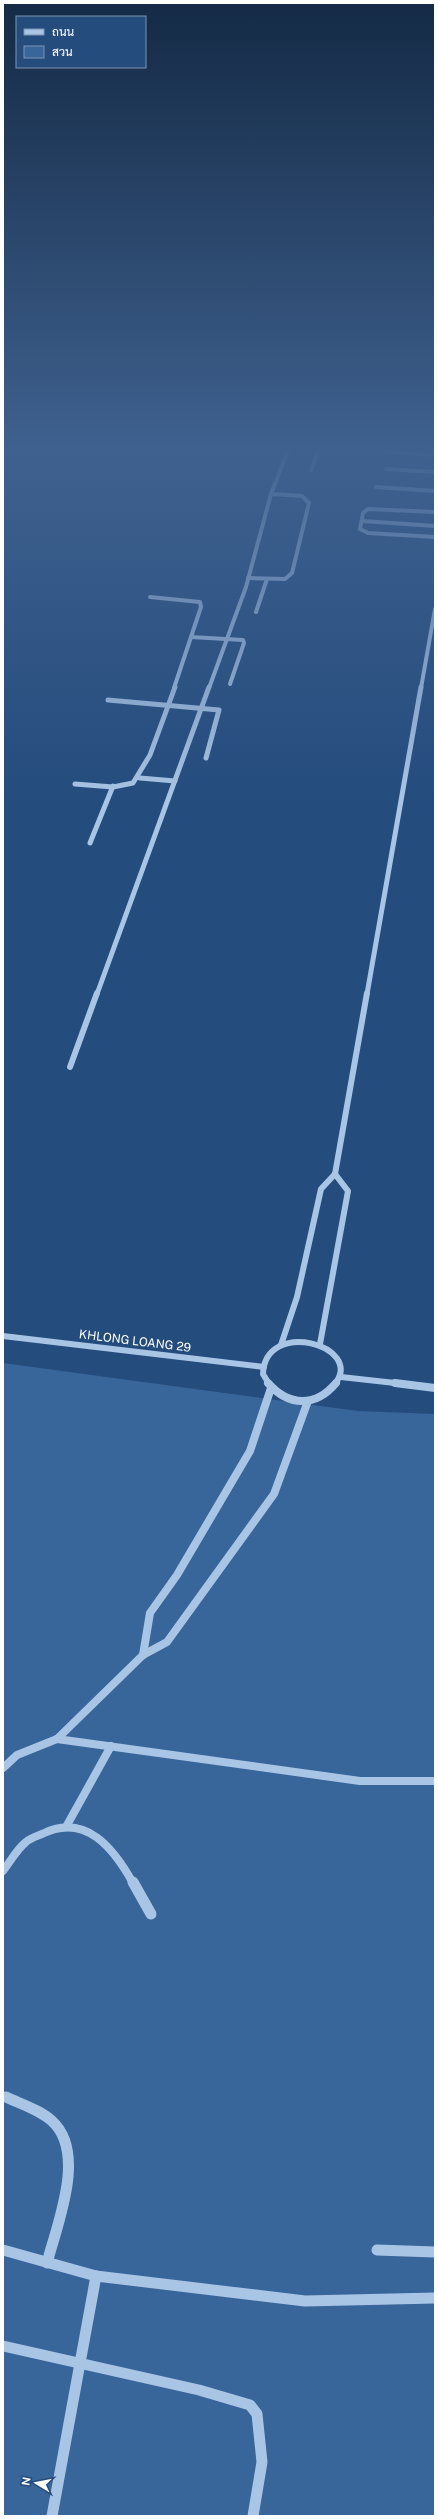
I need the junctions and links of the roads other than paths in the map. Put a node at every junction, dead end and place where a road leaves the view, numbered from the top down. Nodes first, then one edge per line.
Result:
1 (251, 566) edge
2 (294, 566) edge
3 (248, 578) junction
4 (267, 580) junction
5 (150, 597) dead end
6 (435, 609) edge
7 (256, 612) dead end
8 (191, 637) junction
9 (227, 638) junction
10 (230, 684) dead end
11 (108, 700) dead end
12 (169, 705) junction
13 (202, 707) junction
14 (206, 758) dead end
15 (140, 778) junction
16 (175, 781) junction
17 (76, 784) dead end
18 (113, 786) junction
19 (90, 843) dead end
20 (70, 1067) dead end
21 (335, 1174) junction
22 (3, 1336) edge
23 (320, 1344) junction
24 (281, 1345) junction
25 (264, 1367) junction
26 (341, 1377) junction
27 (271, 1388) junction
28 (435, 1388) edge
29 (308, 1401) junction
30 (143, 1655) junction
31 (58, 1739) junction
32 (111, 1746) junction
33 (3, 1768) edge
34 (435, 1781) edge
35 (66, 1827) junction
36 (3, 1871) edge
37 (151, 1914) dead end
38 (6, 2097) dead end
39 (3, 2250) edge
40 (376, 2250) dead end
41 (435, 2252) edge
42 (47, 2262) junction
43 (96, 2276) junction
44 (435, 2298) edge
45 (3, 2346) edge
46 (80, 2364) junction
47 (52, 2516) edge
48 (253, 2516) edge

1 - 3 street
2 - 4 street
3 - 4 street
3 - 9 street
4 - 7 street
5 - 8 street
6 - 21 street
8 - 9 street
8 - 12 street
9 - 10 street
9 - 13 street
11 - 12 street
12 - 13 street
12 - 15 street
13 - 14 street
13 - 16 street
15 - 16 street
15 - 18 street
16 - 20 street
17 - 18 street
18 - 19 street
21 - 23 street
21 - 24 street
22 - 25 street, KHLONG LOANG 29
23 - 24 street
23 - 26 street
24 - 25 street
25 - 27 street
26 - 28 street
26 - 29 street
27 - 29 street
27 - 30 street
29 - 30 street
30 - 31 street
31 - 32 street
31 - 33 street
32 - 34 street
32 - 35 street
35 - 36 street
35 - 37 street
38 - 42 street
39 - 42 street
40 - 41 street
42 - 43 street
43 - 44 street
43 - 46 street
45 - 46 street
46 - 47 street
46 - 48 street

